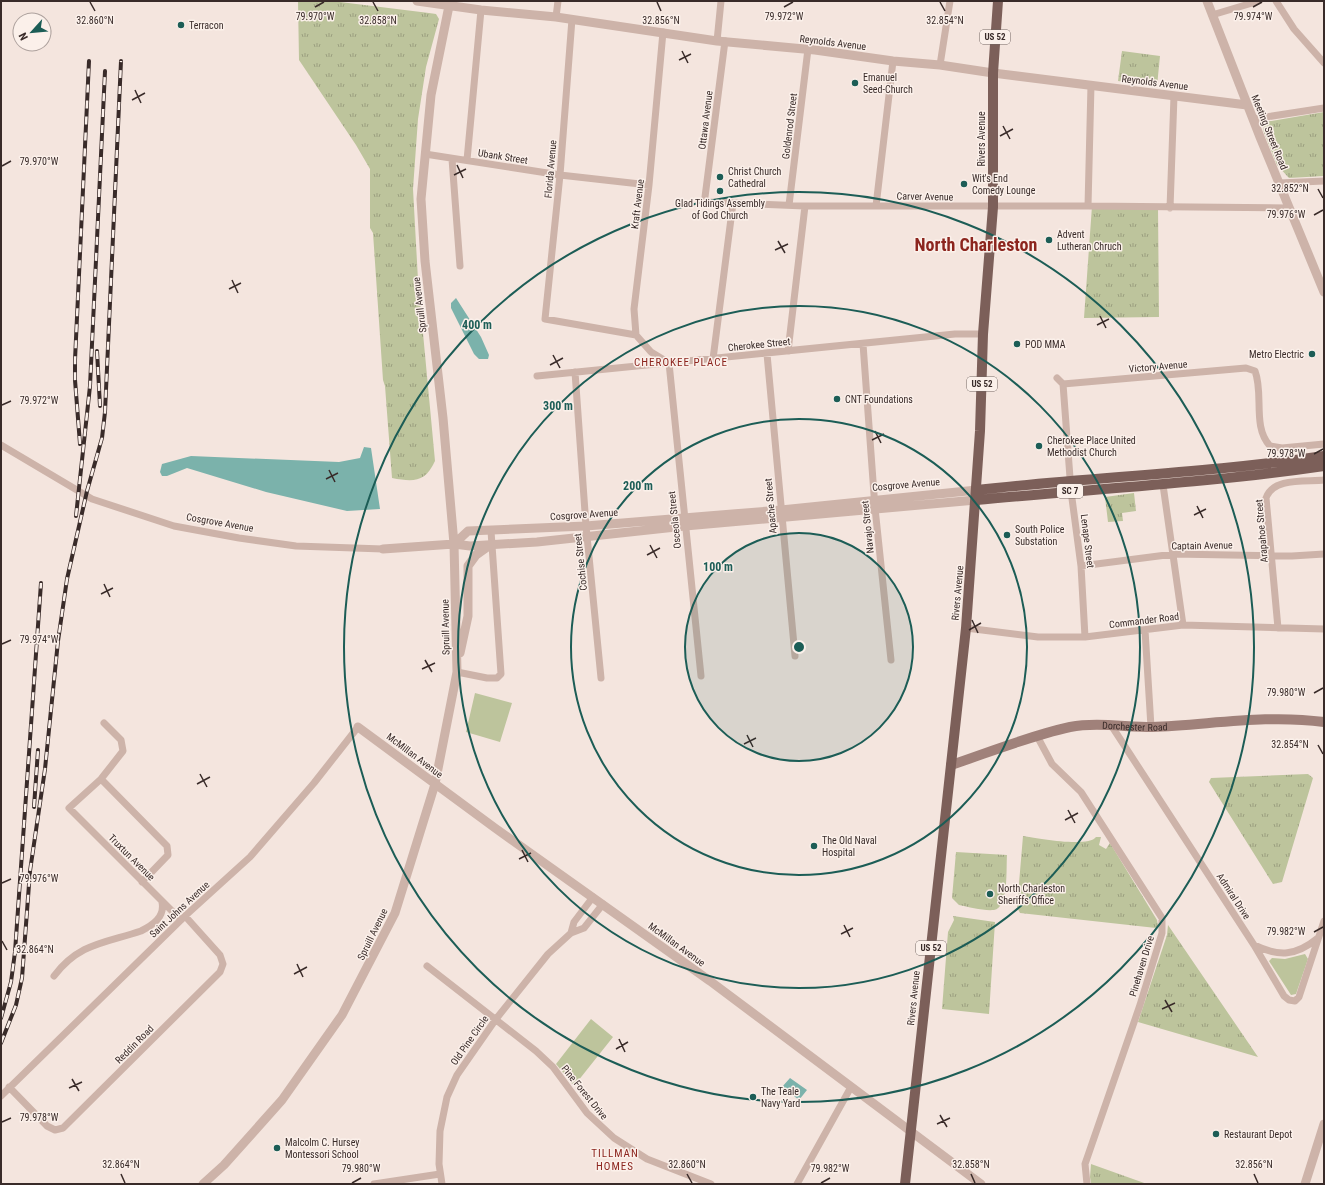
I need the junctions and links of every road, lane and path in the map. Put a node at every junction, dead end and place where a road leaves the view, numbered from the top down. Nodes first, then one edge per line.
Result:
1 (417, 1) edge
2 (558, 1) edge
3 (721, 1) edge
4 (950, 1) edge
5 (998, 1) edge
6 (1207, 1) edge
7 (1259, 1) edge
8 (1276, 1) edge
9 (449, 3) edge
10 (481, 10) junction
11 (1212, 15) junction
12 (556, 17) junction
13 (572, 19) junction
14 (663, 32) junction
15 (721, 41) junction
16 (808, 50) junction
17 (893, 61) junction
18 (1324, 63) edge
19 (940, 65) junction
20 (993, 74) junction
21 (1090, 85) junction
22 (1174, 96) junction
23 (1247, 105) junction
24 (1324, 108) edge
25 (1253, 119) junction
26 (425, 154) junction
27 (452, 159) junction
28 (467, 160) junction
29 (560, 175) junction
30 (1324, 181) edge
31 (1279, 184) junction
32 (649, 185) junction
33 (706, 201) joint
34 (733, 203) junction
35 (789, 205) junction
36 (804, 206) junction
37 (876, 206) junction
38 (1088, 206) junction
39 (993, 207) junction
40 (1170, 208) junction
41 (1289, 208) junction
42 (460, 266) dead end
43 (1324, 292) edge
44 (983, 334) junction
45 (636, 335) junction
46 (863, 344) junction
47 (788, 352) junction
48 (767, 354) junction
49 (713, 359) junction
50 (669, 363) junction
51 (575, 372) junction
52 (537, 376) dead end
53 (1057, 378) dead end
54 (1063, 384) junction
55 (1324, 444) edge
56 (1, 445) edge
57 (1324, 456) edge
58 (1324, 466) edge
59 (1070, 480) junction
60 (1324, 480) edge
61 (1164, 485) junction
62 (1071, 491) junction
63 (976, 495) junction
64 (875, 504) junction
65 (781, 514) junction
66 (684, 522) junction
67 (586, 526) junction
68 (491, 531) junction
69 (588, 537) junction
70 (454, 544) junction
71 (492, 544) junction
72 (383, 549) joint
73 (1174, 554) junction
74 (1324, 554) edge
75 (1273, 555) junction
76 (1081, 566) junction
77 (1183, 625) junction
78 (966, 628) junction
79 (1278, 628) junction
80 (1324, 629) edge
81 (1145, 630) junction
82 (1085, 637) junction
83 (795, 656) dead end
84 (891, 660) dead end
85 (457, 671) junction
86 (701, 676) dead end
87 (601, 678) dead end
88 (1324, 722) edge
89 (104, 723) dead end
90 (1112, 725) junction
91 (358, 726) joint
92 (1151, 727) junction
93 (1038, 736) junction
94 (951, 765) junction
95 (101, 779) junction
96 (435, 784) junction
97 (142, 882) junction
98 (593, 897) junction
99 (162, 902) junction
100 (603, 904) junction
101 (183, 918) junction
102 (1324, 921) edge
103 (570, 933) junction
104 (1318, 938) junction
105 (1254, 945) junction
106 (427, 966) dead end
107 (54, 976) dead end
108 (496, 1019) junction
109 (9, 1087) junction
110 (851, 1087) junction
111 (1, 1096) edge
112 (1324, 1124) edge
113 (911, 1132) junction
114 (440, 1174) junction
115 (203, 1184) edge
116 (374, 1184) edge
117 (442, 1184) edge
118 (711, 1184) edge
119 (797, 1184) edge
120 (905, 1184) edge
121 (981, 1184) edge
122 (1087, 1184) edge
123 (1305, 1184) edge

1 - 9 street, Reynolds Avenue
2 - 12 street
3 - 15 street, Ottawa Avenue
4 - 19 street
5 - 20 main road, Rivers Avenue / US 52
6 - 11 street, Meeting Street Road
7 - 11 street
8 - 18 street
9 - 10 street, Reynolds Avenue
9 - 26 street, Spruill Avenue
10 - 12 street, Reynolds Avenue
10 - 28 street
11 - 23 street, Meeting Street Road
12 - 13 street, Reynolds Avenue
13 - 14 street, Reynolds Avenue
13 - 29 street, Florida Avenue
14 - 15 street, Reynolds Avenue
14 - 32 street, Kraft Avenue
15 - 16 street, Reynolds Avenue
15 - 33 street, Ottawa Avenue
16 - 17 street, Reynolds Avenue
16 - 35 street, Goldenrod Street
17 - 19 street, Reynolds Avenue
17 - 37 street
19 - 20 street, Reynolds Avenue
20 - 21 street, Reynolds Avenue
20 - 39 main road, Rivers Avenue / US 52
21 - 22 street, Reynolds Avenue
21 - 38 street
22 - 23 street, Reynolds Avenue
22 - 40 street
23 - 25 street, Meeting Street Road
24 - 25 street
25 - 31 street, Meeting Street Road
26 - 27 street, Ubank Street
26 - 70 street, Spruill Avenue
27 - 28 street, Ubank Street
27 - 42 street
28 - 29 street, Ubank Street
29 - 32 street, Ubank Street
29 - 45 street, Florida Avenue
30 - 31 street
31 - 41 street, Meeting Street Road
32 - 45 street, Kraft Avenue
33 - 34 street, Carver Avenue
34 - 35 street, Carver Avenue
34 - 49 street
35 - 36 street, Carver Avenue
36 - 37 street, Carver Avenue
36 - 47 street
37 - 39 street, Carver Avenue
38 - 39 street, Carver Avenue
38 - 40 street, Carver Avenue
39 - 44 main road, Rivers Avenue / US 52
40 - 41 street, Carver Avenue
41 - 43 street, Meeting Street Road
44 - 46 street, Cherokee Street
44 - 63 main road, Rivers Avenue / US 52
45 - 50 street
46 - 47 street, Cherokee Street
46 - 64 street, Navajo Street
47 - 48 street, Cherokee Street
48 - 49 street, Cherokee Street
48 - 65 street, Apache Street
49 - 50 street, Cherokee Street
50 - 51 street, Cherokee Street
50 - 66 street, Osceola Street
51 - 52 street, Cherokee Street
51 - 67 street, Cochise Street
53 - 54 street
54 - 55 street, Victory Avenue
54 - 59 street, Lenape Street
56 - 72 street, Cosgrove Avenue
57 - 59 main road, Cosgrove Avenue / SC 7
58 - 61 main road, Cosgrove Avenue / SC 7
59 - 62 street, Lenape Street
59 - 63 main road, Cosgrove Avenue / SC 7
60 - 75 street, Arapahoe Street
61 - 62 main road, Cosgrove Avenue / SC 7
61 - 73 street
62 - 63 main road, Cosgrove Avenue / SC 7
62 - 76 street, Lenape Street
63 - 64 street, Cosgrove Avenue
63 - 78 main road, Rivers Avenue / US 52
64 - 65 street, Cosgrove Avenue
64 - 84 street, Navajo Street
65 - 66 street, Cosgrove Avenue
65 - 83 street, Apache Street
66 - 67 street, Cosgrove Avenue
66 - 69 street, Cosgrove Avenue
66 - 86 street, Osceola Street
67 - 68 street, Cosgrove Avenue
67 - 69 street, Cochise Street
68 - 70 street, Cosgrove Avenue
68 - 71 street
69 - 71 street, Cosgrove Avenue
69 - 87 street, Cochise Street
70 - 71 street, Cosgrove Avenue
70 - 72 street, Cosgrove Avenue
70 - 85 street, Spruill Avenue
71 - 85 street
71 - 85 street
73 - 75 street, Captain Avenue
73 - 76 street, Captain Avenue
73 - 77 street
74 - 75 street, Captain Avenue
75 - 79 street, Arapahoe Street
76 - 82 street, Lenape Street
77 - 79 street, Commander Road
77 - 81 street, Commander Road
78 - 82 street, Commander Road
78 - 94 main road, Rivers Avenue / US 52
79 - 80 street, Commander Road
81 - 82 street, Commander Road
81 - 92 street
85 - 96 street, Spruill Avenue
88 - 92 main road, Dorchester Road
89 - 95 street
90 - 92 main road, Dorchester Road
90 - 93 main road, Dorchester Road
90 - 105 street, Admiral Drive
91 - 96 street, McMillan Avenue
91 - 101 street, Saint Johns Avenue
93 - 94 main road, Dorchester Road
93 - 122 street, Pinehaven Drive
94 - 113 main road, Rivers Avenue / US 52
95 - 97 street
95 - 97 street, Truxtun Avenue
96 - 98 street, McMillan Avenue
96 - 115 street, Spruill Avenue
97 - 99 street, Truxtun Avenue
98 - 100 street, McMillan Avenue
98 - 103 street, Old Pine Circle
99 - 101 street, Truxtun Avenue
99 - 107 street
100 - 103 street, Old Pine Circle
100 - 110 street, McMillan Avenue
101 - 109 street, Saint Johns Avenue
101 - 109 street, Reddin Road
102 - 104 street, Admiral Drive
103 - 108 street, Old Pine Circle
104 - 105 street
104 - 105 street, Admiral Drive
106 - 108 street, Pine Forest Drive
108 - 114 street, Old Pine Circle
108 - 118 street, Pine Forest Drive
109 - 111 street, Saint Johns Avenue
110 - 113 street, McMillan Avenue
110 - 119 street
112 - 123 street
113 - 120 main road, Rivers Avenue / US 52
113 - 121 street, McMillan Avenue
114 - 116 street
114 - 117 street, Old Pine Circle

